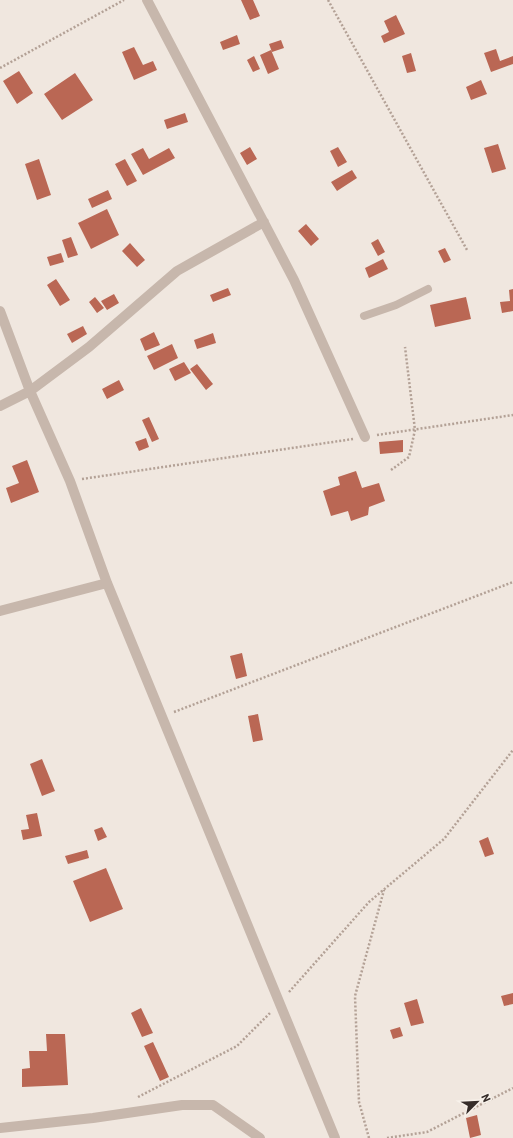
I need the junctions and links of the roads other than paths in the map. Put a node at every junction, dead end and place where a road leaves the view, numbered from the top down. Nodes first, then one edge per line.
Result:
1 (147, 0) edge
2 (264, 222) junction
3 (428, 290) dead end
4 (0, 312) edge
5 (364, 316) dead end
6 (30, 391) junction
7 (0, 406) edge
8 (365, 437) road end
9 (107, 583) junction
10 (0, 611) edge
11 (0, 1128) edge
12 (260, 1138) edge
13 (335, 1138) edge

1 - 2 street
2 - 6 street
2 - 8 street
3 - 5 lane
4 - 6 street
6 - 7 street
6 - 9 street
9 - 10 street
9 - 13 street
11 - 12 street

